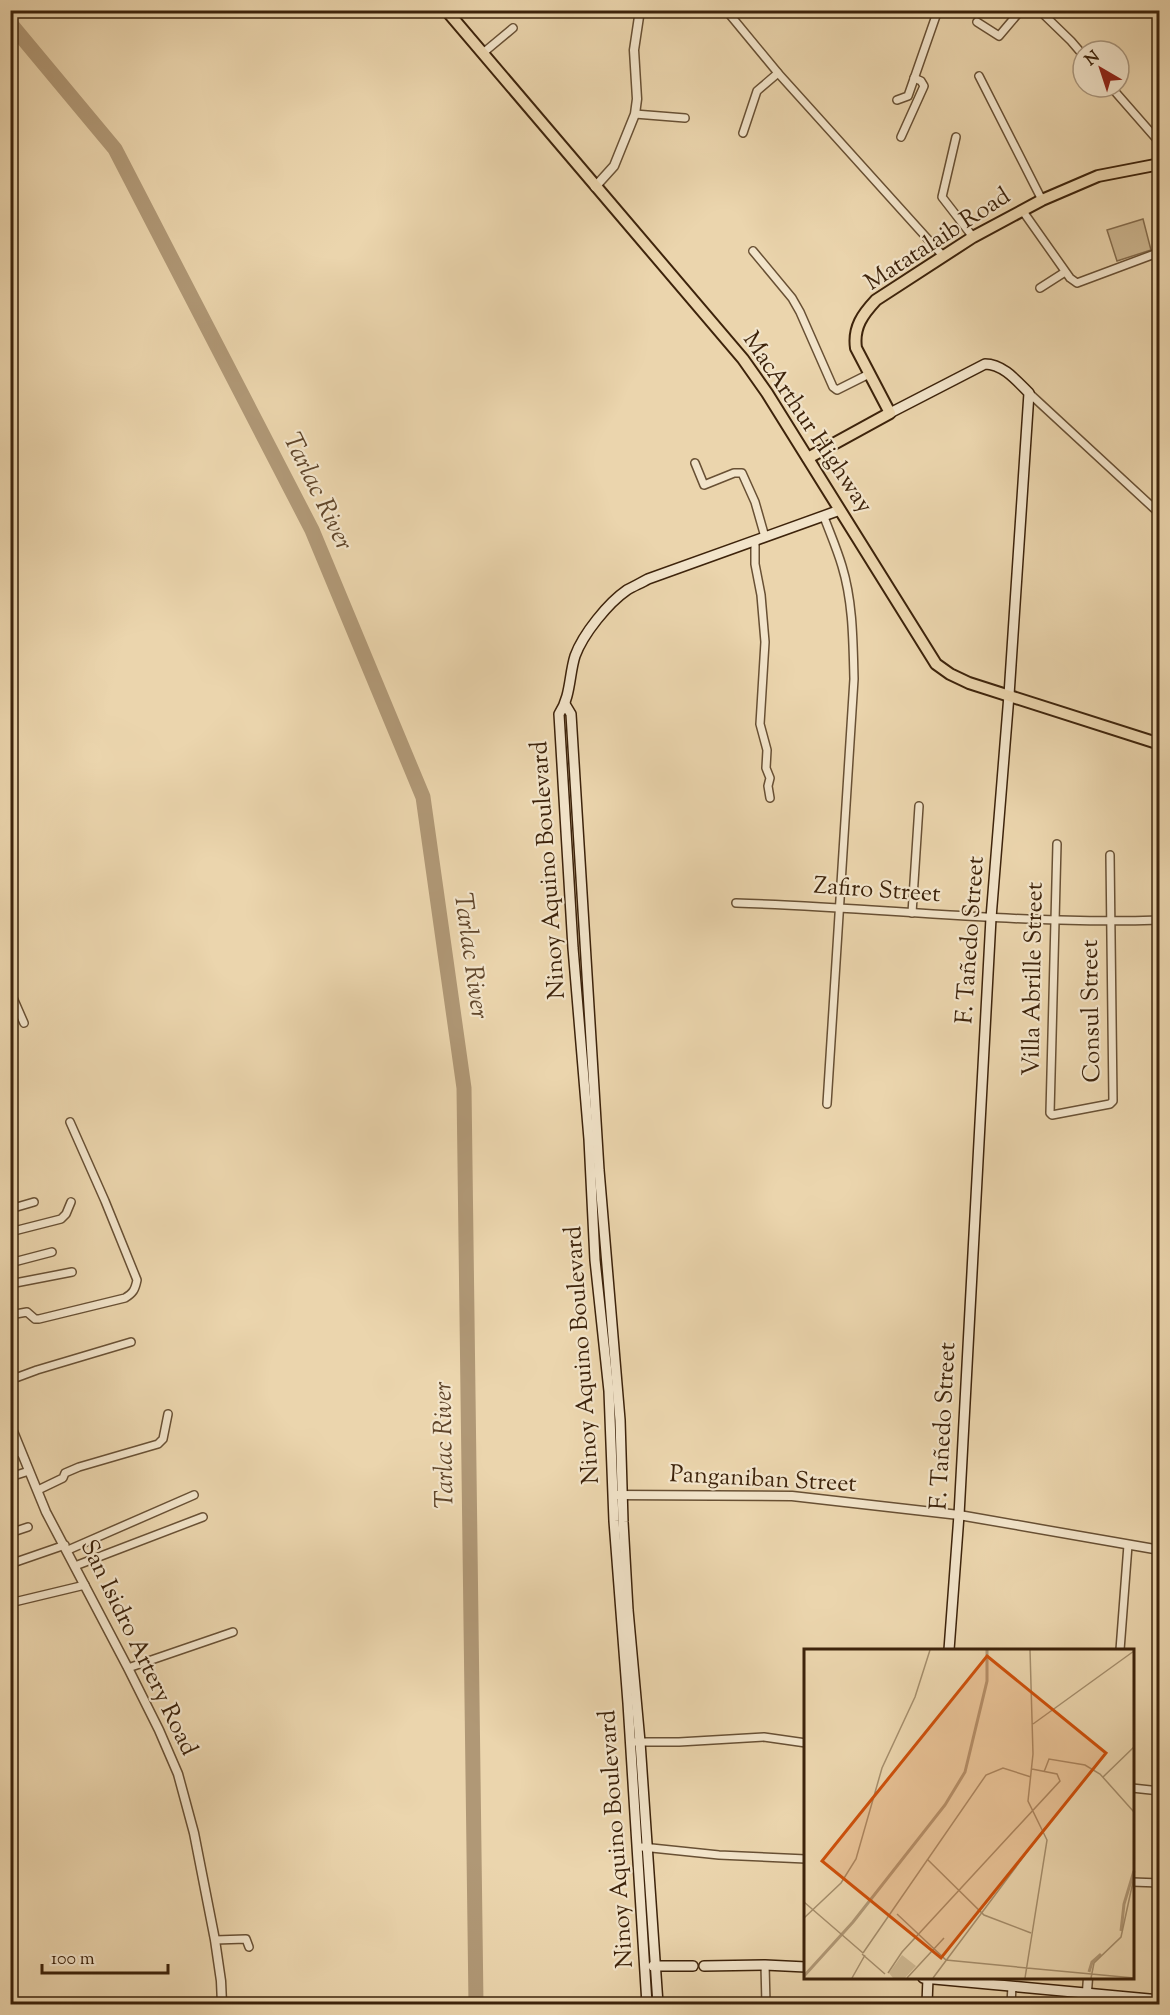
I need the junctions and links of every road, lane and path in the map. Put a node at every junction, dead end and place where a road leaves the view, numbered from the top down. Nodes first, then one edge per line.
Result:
1 (446, 10) edge
2 (640, 10) edge
3 (726, 10) edge
4 (938, 10) edge
5 (1021, 10) edge
6 (1039, 10) edge
7 (1150, 10) edge
8 (1160, 19) edge
9 (976, 22) dead end
10 (513, 28) dead end
11 (1071, 40) edge
12 (483, 53) junction
13 (778, 73) junction
14 (979, 76) dead end
15 (914, 78) junction
16 (1122, 99) edge
17 (897, 100) dead end
18 (635, 114) junction
19 (685, 118) dead end
20 (742, 133) dead end
21 (901, 137) dead end
22 (956, 137) dead end
23 (1160, 143) edge
24 (1160, 164) edge
25 (595, 187) junction
26 (1042, 200) junction
27 (1022, 210) junction
28 (973, 237) junction
29 (753, 251) dead end
30 (1160, 252) edge
31 (944, 256) junction
32 (1065, 272) junction
33 (1040, 288) dead end
34 (869, 374) junction
35 (1029, 393) junction
36 (890, 412) junction
37 (808, 458) junction
38 (694, 463) dead end
39 (840, 510) junction
40 (1160, 514) edge
41 (824, 517) junction
42 (765, 537) junction
43 (755, 541) junction
44 (1009, 695) junction
45 (1160, 744) edge
46 (770, 798) dead end
47 (919, 806) dead end
48 (1057, 844) dead end
49 (1110, 855) dead end
50 (736, 903) dead end
51 (841, 909) junction
52 (912, 913) junction
53 (991, 918) junction
54 (1055, 920) junction
55 (1160, 920) edge
56 (1111, 922) junction
57 (10, 991) edge
58 (24, 1023) dead end
59 (827, 1104) dead end
60 (1051, 1115) joint
61 (70, 1122) dead end
62 (34, 1202) dead end
63 (71, 1202) dead end
64 (10, 1209) edge
65 (10, 1232) edge
66 (52, 1252) dead end
67 (10, 1263) edge
68 (72, 1272) dead end
69 (10, 1284) edge
70 (10, 1316) edge
71 (131, 1342) dead end
72 (10, 1380) edge
73 (168, 1414) dead end
74 (10, 1424) edge
75 (21, 1452) junction
76 (10, 1454) edge
77 (29, 1471) junction
78 (10, 1477) edge
79 (38, 1490) junction
80 (194, 1495) dead end
81 (617, 1495) junction
82 (960, 1515) junction
83 (203, 1517) dead end
84 (28, 1527) dead end
85 (10, 1533) edge
86 (1128, 1545) junction
87 (66, 1548) junction
88 (1160, 1550) edge
89 (10, 1564) edge
90 (75, 1566) junction
91 (85, 1585) junction
92 (10, 1603) edge
93 (233, 1632) dead end
94 (950, 1649) edge
95 (1120, 1649) edge
96 (128, 1668) junction
97 (635, 1742) junction
98 (804, 1743) edge
99 (1134, 1788) edge
100 (1160, 1791) edge
101 (637, 1847) junction
102 (647, 1847) junction
103 (804, 1859) edge
104 (1134, 1881) edge
105 (1160, 1883) edge
106 (215, 1940) junction
107 (249, 1947) dead end
108 (765, 1965) junction
109 (644, 1966) junction
110 (656, 1966) junction
111 (693, 1966) dead end
112 (704, 1966) dead end
113 (804, 1967) edge
114 (928, 1979) edge
115 (938, 1979) edge
116 (1088, 1979) edge
117 (1012, 1986) junction
118 (1086, 1994) junction
119 (1160, 2000) edge
120 (222, 2004) edge
121 (647, 2004) edge
122 (658, 2004) edge
123 (766, 2004) edge
124 (927, 2004) edge
125 (1011, 2004) edge
126 (1086, 2004) edge

1 - 12 main road, MacArthur Highway
2 - 18 street
3 - 13 street
4 - 15 street
5 - 9 street
6 - 11 street
7 - 8 street
10 - 12 street
12 - 25 main road, MacArthur Highway
13 - 20 street
13 - 31 street
14 - 26 street
15 - 17 street
15 - 21 street
16 - 23 street
18 - 19 street
18 - 25 street
22 - 28 street
24 - 26 main road, Matatalaib Road
25 - 37 main road, MacArthur Highway
26 - 27 main road, Matatalaib Road
27 - 28 main road, Matatalaib Road
27 - 32 street
28 - 31 main road, Matatalaib Road
29 - 34 street
30 - 32 street
31 - 34 main road, Matatalaib Road
32 - 33 street
34 - 36 main road, Matatalaib Road
35 - 36 main road
35 - 40 street
35 - 44 main road, F. Tañedo Street
36 - 37 main road
37 - 39 main road, MacArthur Highway
38 - 42 street
39 - 41 main road, Ninoy Aquino Boulevard
39 - 44 main road, MacArthur Highway
41 - 42 main road, Ninoy Aquino Boulevard
41 - 51 street
42 - 43 main road, Ninoy Aquino Boulevard
43 - 46 street
43 - 81 main road, Ninoy Aquino Boulevard
44 - 45 main road, MacArthur Highway
44 - 53 main road, F. Tañedo Street
47 - 52 street
48 - 54 street, Villa Abrille Street
49 - 56 street, Consul Street
50 - 51 street, Zafiro Street
51 - 52 street, Zafiro Street
51 - 59 street
52 - 53 street, Zafiro Street
53 - 54 street, Zafiro Street
53 - 82 main road, F. Tañedo Street
54 - 56 street, Zafiro Street
54 - 60 street, Villa Abrille Street
55 - 56 street, Zafiro Street
56 - 60 street, Consul Street
57 - 58 street
61 - 70 street
62 - 64 street
63 - 65 street
66 - 67 street
68 - 69 street
71 - 72 street
73 - 79 street
74 - 75 street, San Isidro Artery Road
75 - 76 street
75 - 77 street, San Isidro Artery Road
77 - 78 street
77 - 79 street, San Isidro Artery Road
79 - 87 street, San Isidro Artery Road
80 - 87 street
81 - 82 street, Panganiban Street
81 - 97 main road, Ninoy Aquino Boulevard
82 - 86 street, Panganiban Street
82 - 94 main road, F. Tañedo Street
83 - 90 street
84 - 85 street
86 - 88 street, Panganiban Street
86 - 95 street
87 - 89 street
87 - 90 street, San Isidro Artery Road
90 - 91 street, San Isidro Artery Road
91 - 92 street
91 - 96 street, San Isidro Artery Road
93 - 96 street
96 - 106 street, San Isidro Artery Road
97 - 98 street
97 - 101 main road, Ninoy Aquino Boulevard
97 - 102 main road, Ninoy Aquino Boulevard
99 - 100 street
101 - 102 street
101 - 109 main road, Ninoy Aquino Boulevard
102 - 103 street
102 - 110 main road, Ninoy Aquino Boulevard
104 - 105 street
106 - 107 street
106 - 120 street, San Isidro Artery Road
108 - 112 main road
108 - 113 main road
108 - 123 street
109 - 110 main road
109 - 121 main road, Ninoy Aquino Boulevard
110 - 111 main road
110 - 122 main road, Ninoy Aquino Boulevard
114 - 124 main road
115 - 117 main road
116 - 118 street
117 - 118 main road
117 - 125 street
118 - 119 main road
118 - 126 street

